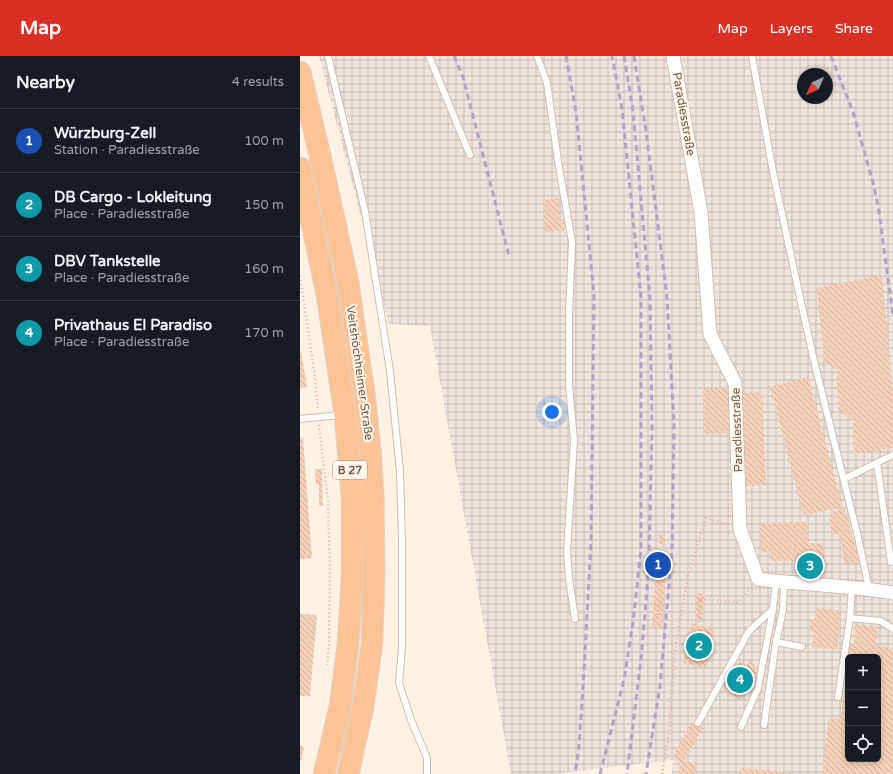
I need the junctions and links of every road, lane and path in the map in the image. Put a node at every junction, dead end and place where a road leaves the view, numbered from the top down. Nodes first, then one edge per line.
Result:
1 (328, 56) edge
2 (429, 56) edge
3 (537, 56) edge
4 (673, 56) edge
5 (752, 56) edge
6 (300, 72) edge
7 (470, 155) dead end
8 (300, 168) edge
9 (300, 276) edge
10 (345, 415) junction
11 (319, 416) junction
12 (300, 418) edge
13 (893, 455) edge
14 (876, 463) junction
15 (844, 479) junction
16 (740, 529) junction
17 (891, 562) dead end
18 (758, 579) junction
19 (780, 581) junction
20 (852, 587) junction
21 (869, 589) junction
22 (893, 593) edge
23 (651, 604) dead end
24 (664, 605) dead end
25 (658, 606) junction
26 (773, 610) junction
27 (850, 618) junction
28 (575, 619) dead end
29 (657, 619) dead end
30 (699, 622) dead end
31 (893, 629) edge
32 (776, 642) junction
33 (802, 647) dead end
34 (327, 667) dead end
35 (838, 697) dead end
36 (698, 723) dead end
37 (764, 725) dead end
38 (741, 727) dead end
39 (324, 774) edge
40 (348, 774) edge
41 (427, 774) edge
42 (662, 774) edge

1 - 41 lane
2 - 7 lane
3 - 28 lane
4 - 16 street, Paradiesstraße
5 - 15 lane
6 - 40 highway, Veitshöchheimer Straße / B 27
8 - 10 highway, Veitshöchheimer Straße / B 27
9 - 11 path
10 - 11 lane
10 - 39 highway, Veitshöchheimer Straße / B 27
11 - 12 lane
11 - 34 path
13 - 14 lane
14 - 15 lane
14 - 17 lane
15 - 21 lane
16 - 18 street, Paradiesstraße
16 - 42 path
18 - 19 street
18 - 30 path
19 - 20 street
19 - 26 lane
19 - 32 lane
20 - 21 street
20 - 27 lane
21 - 22 street
23 - 25 path
24 - 25 path
25 - 29 path
26 - 36 lane
26 - 38 lane
27 - 31 lane
27 - 35 lane
32 - 33 lane
32 - 37 lane

